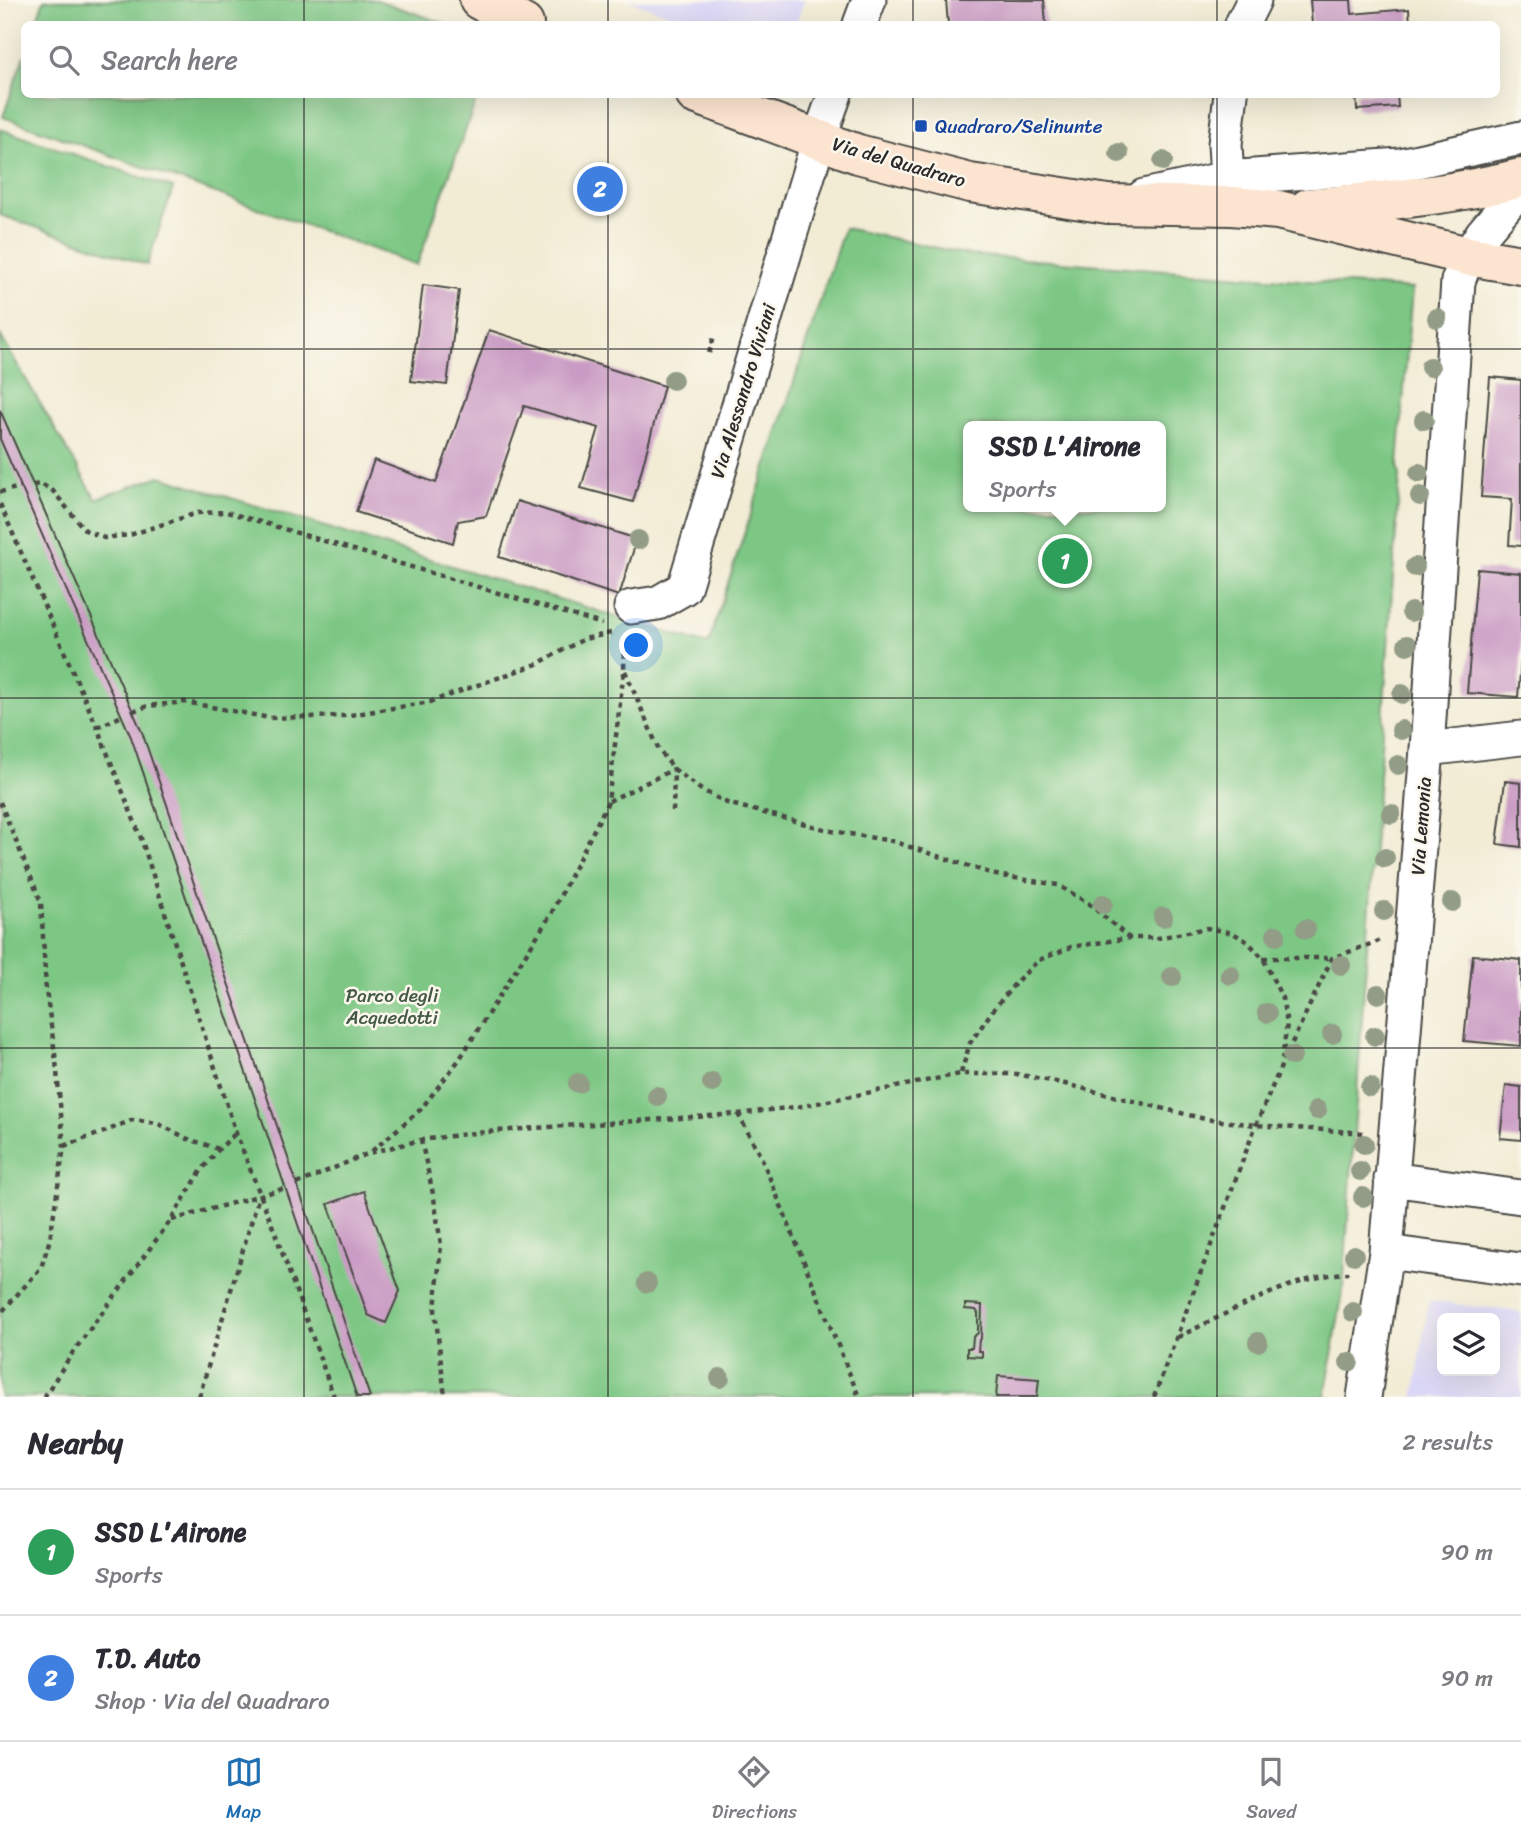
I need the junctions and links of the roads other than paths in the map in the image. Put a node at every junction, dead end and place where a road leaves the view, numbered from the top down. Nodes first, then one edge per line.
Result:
1 (480, 0) edge
2 (869, 0) edge
3 (1254, 0) edge
4 (518, 21) edge
5 (861, 21) edge
6 (1244, 21) edge
7 (706, 98) edge
8 (834, 98) edge
9 (1231, 98) edge
10 (1521, 138) edge
11 (819, 139) junction
12 (1521, 178) edge
13 (1521, 188) edge
14 (1230, 192) junction
15 (1278, 211) junction
16 (1521, 245) edge
17 (1468, 256) junction
18 (1521, 265) edge
19 (619, 622) road end
20 (1521, 738) edge
21 (1427, 749) junction
22 (1391, 1179) junction
23 (1521, 1197) edge
24 (1386, 1252) junction
25 (1521, 1270) edge
26 (1364, 1397) edge

1 - 4 main road
2 - 5 street
3 - 6 street
7 - 11 main road, Via del Quadraro
8 - 11 street, Via Alessandro Viviani
9 - 14 street
10 - 14 street, Via del Quadraro
11 - 14 main road, Via del Quadraro
11 - 19 street, Via Alessandro Viviani
12 - 15 main road, Via del Quadraro
13 - 17 street
14 - 15 main road, Via del Quadraro
15 - 17 main road, Via del Quadraro
16 - 17 street
17 - 18 main road, Via del Quadraro
17 - 21 street, Via Lemonia
20 - 21 street
21 - 22 street, Via Lemonia
22 - 23 street
22 - 24 street, Via Lemonia
24 - 25 street
24 - 26 street, Via Lemonia

